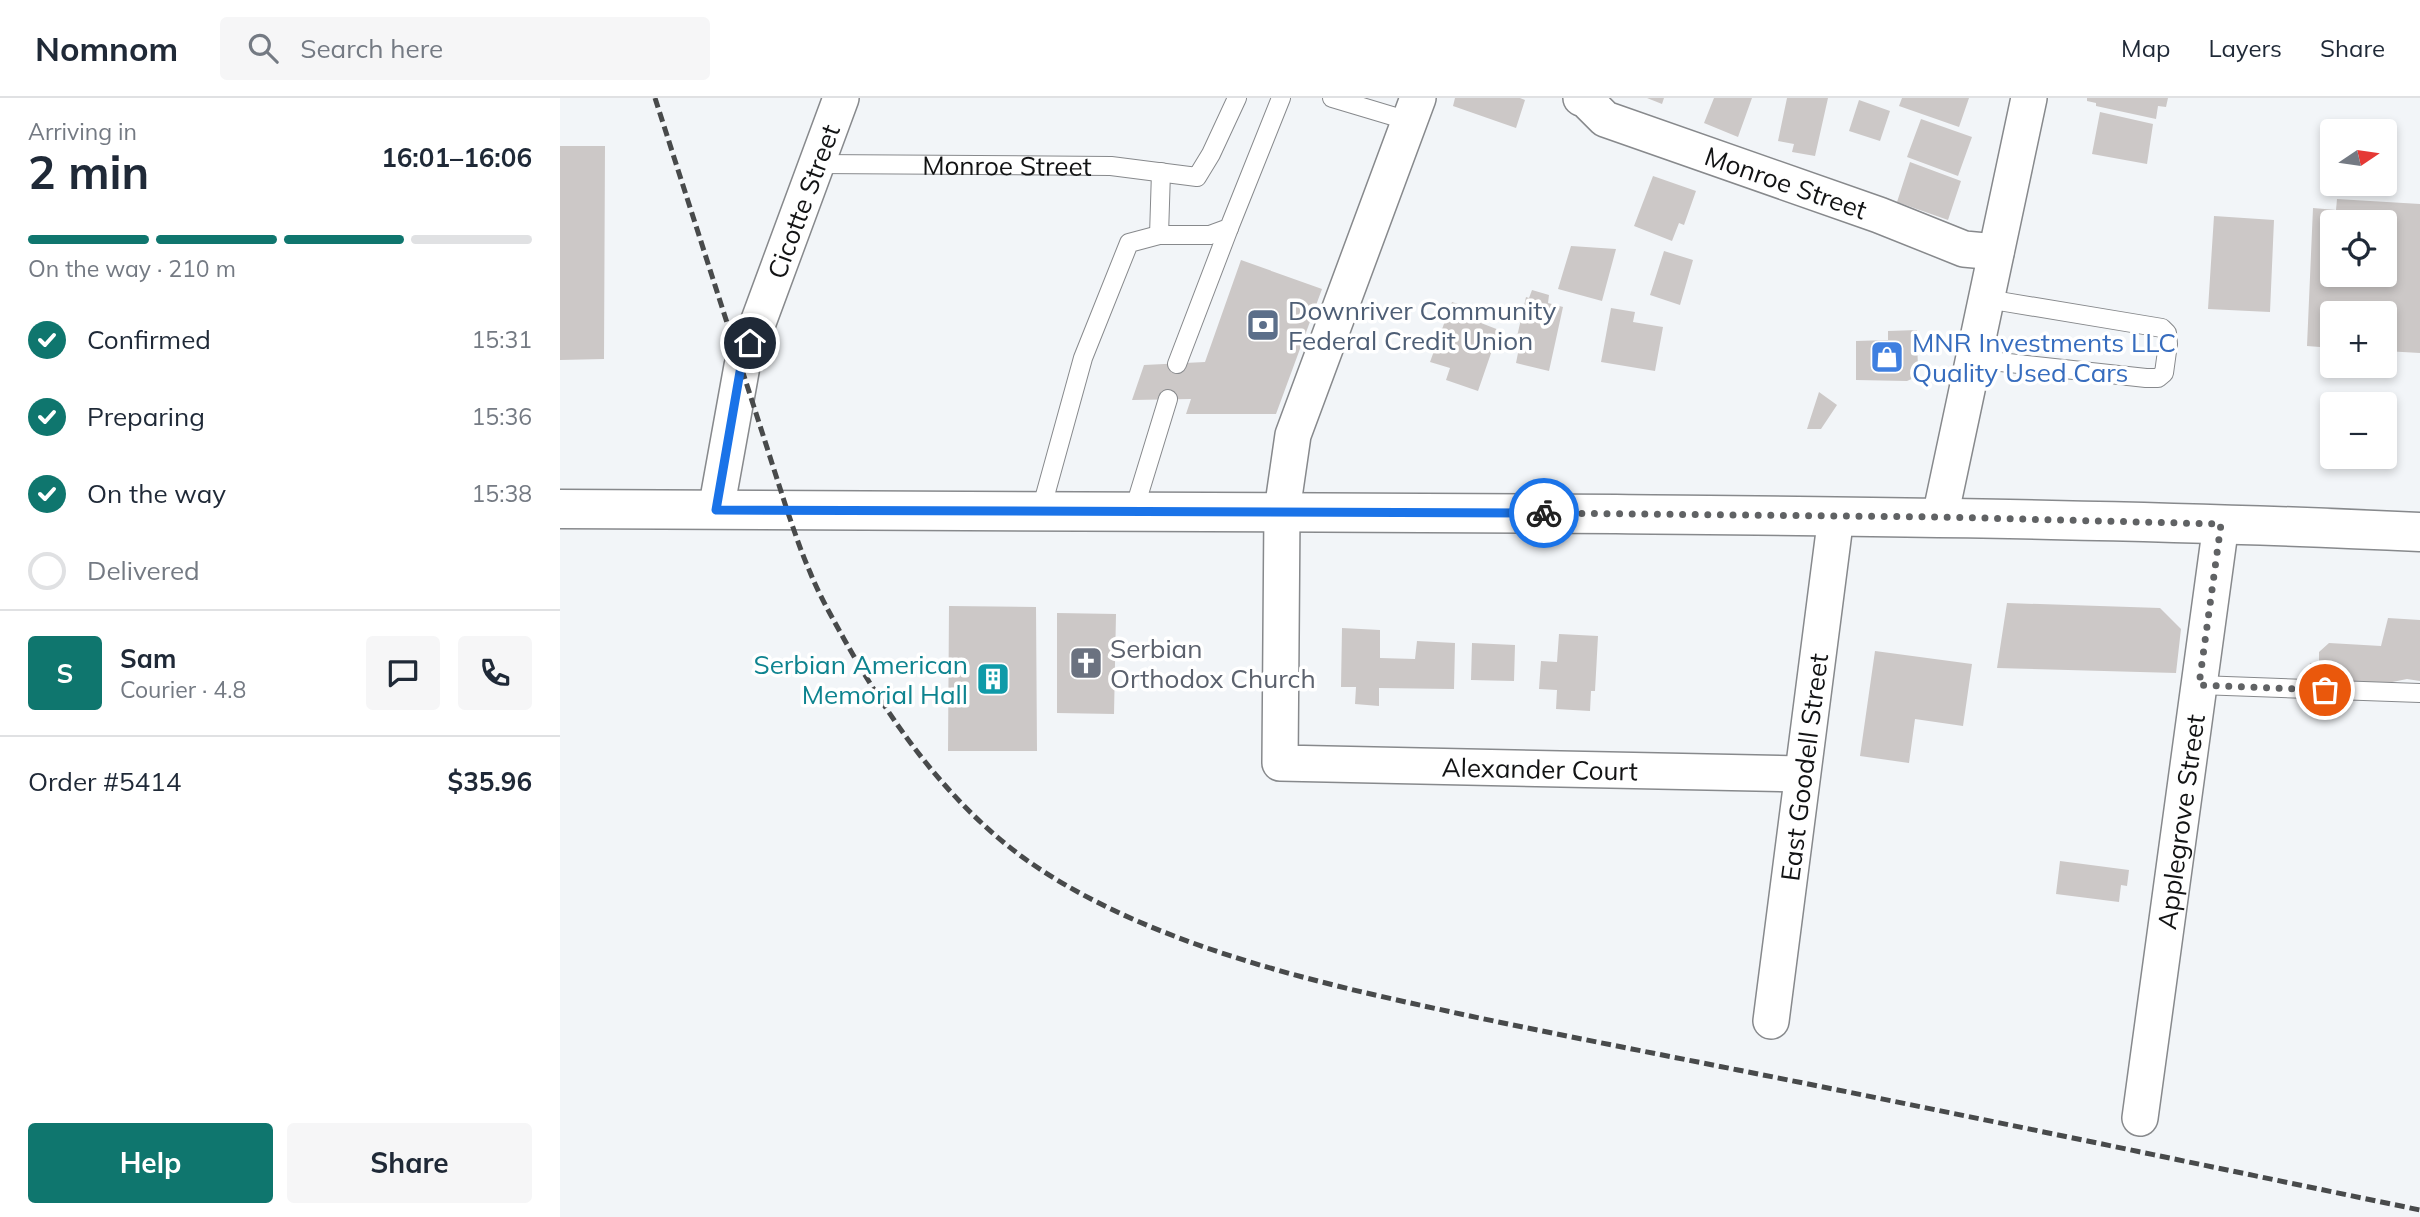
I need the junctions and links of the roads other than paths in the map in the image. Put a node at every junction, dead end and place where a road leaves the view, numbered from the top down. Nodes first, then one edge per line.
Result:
1 (841, 98) edge
2 (1237, 98) edge
3 (1281, 98) edge
4 (1332, 98) edge
5 (2029, 98) edge
6 (1599, 105) edge
7 (1414, 110) edge
8 (817, 164) junction
9 (1161, 172) junction
10 (1229, 228) junction
11 (1158, 235) junction
12 (1997, 252) junction
13 (1987, 299) junction
14 (1973, 359) junction
15 (1177, 364) dead end
16 (1167, 399) dead end
17 (560, 509) edge
18 (716, 510) junction
19 (1041, 510) junction
20 (1134, 510) junction
21 (1282, 511) junction
22 (1836, 516) junction
23 (1940, 517) junction
24 (2221, 524) junction
25 (2420, 531) edge
26 (2199, 685) junction
27 (2420, 693) edge
28 (1801, 774) junction
29 (1771, 1021) dead end
30 (2140, 1118) dead end

1 - 8 street, Cicotte Street
2 - 9 lane, Monroe Street
3 - 10 lane
4 - 7 lane
5 - 12 street
6 - 12 street, Monroe Street
7 - 21 street
8 - 9 lane, Monroe Street
8 - 18 street, Cicotte Street
9 - 11 lane
10 - 11 lane
10 - 15 lane
11 - 19 lane
12 - 13 street
13 - 14 street
13 - 14 lane
14 - 23 street
16 - 20 lane
17 - 18 main road
18 - 19 main road
19 - 20 main road
20 - 21 main road
21 - 22 main road
21 - 28 street, Alexander Court
22 - 23 main road
22 - 28 street, East Goodell Street
23 - 24 main road
24 - 25 main road
24 - 26 street, Applegrove Street
26 - 27 lane
26 - 30 street, Applegrove Street
28 - 29 street, East Goodell Street

